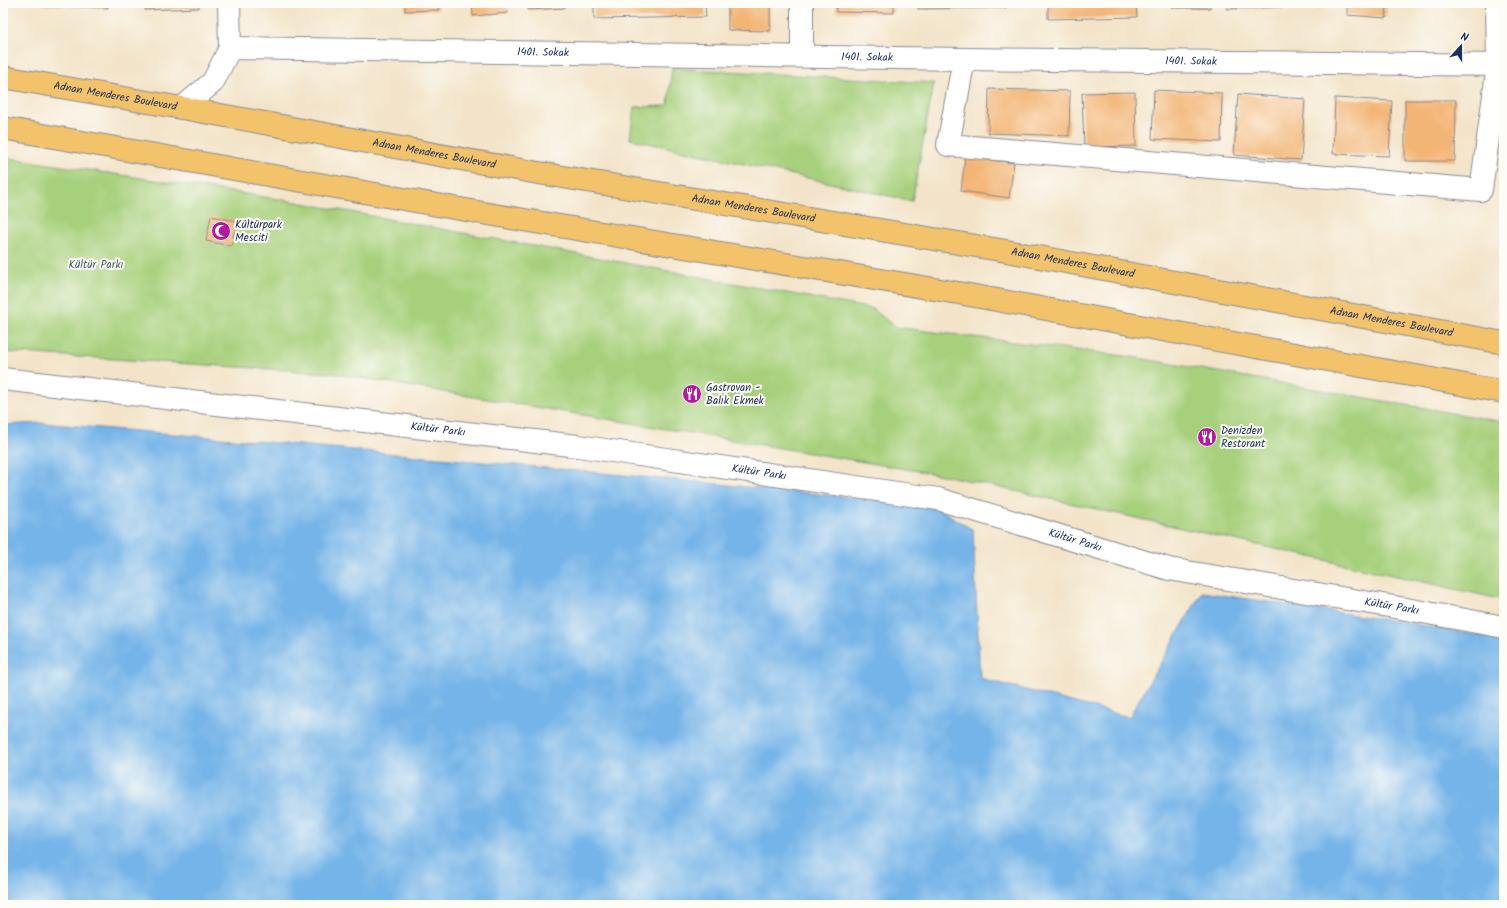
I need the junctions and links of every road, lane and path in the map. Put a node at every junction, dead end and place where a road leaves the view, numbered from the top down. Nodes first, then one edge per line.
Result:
1 (229, 3) edge
2 (802, 3) edge
3 (1497, 3) edge
4 (230, 48) junction
5 (802, 56) junction
6 (964, 59) junction
7 (1501, 65) edge
8 (3, 77) edge
9 (182, 108) junction
10 (3, 128) edge
11 (1504, 343) edge
12 (3, 379) edge
13 (1504, 392) edge
14 (1504, 627) edge

1 - 4 street
2 - 5 street
3 - 7 street
4 - 5 street, 1401. Sokak
4 - 9 street
5 - 6 street, 1401. Sokak
6 - 7 street, 1401. Sokak
6 - 7 street
8 - 9 main road, Adnan Menderes Boulevard
9 - 11 main road, Adnan Menderes Boulevard
10 - 13 main road
12 - 14 street, Kültür Parkı

